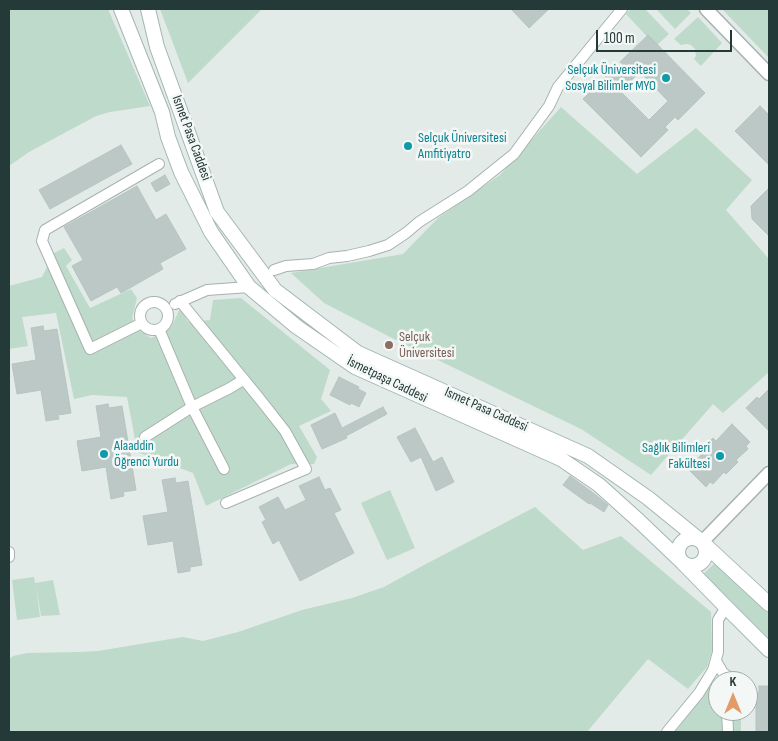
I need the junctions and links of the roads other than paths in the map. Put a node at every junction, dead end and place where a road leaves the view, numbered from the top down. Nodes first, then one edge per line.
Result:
1 (121, 9) edge
2 (148, 9) edge
3 (622, 9) edge
4 (706, 9) edge
5 (769, 74) edge
6 (162, 112) junction
7 (182, 112) junction
8 (158, 164) dead end
9 (274, 270) dead end
10 (249, 287) junction
11 (180, 301) junction
12 (166, 309) junction
13 (142, 323) junction
14 (159, 329) junction
15 (243, 380) junction
16 (192, 407) junction
17 (145, 437) dead end
18 (224, 469) dead end
19 (769, 473) edge
20 (226, 503) dead end
21 (702, 542) junction
22 (9, 552) edge
23 (9, 557) edge
24 (684, 563) junction
25 (769, 604) edge
26 (726, 607) junction
27 (769, 650) edge
28 (716, 661) junction
29 (720, 671) edge
30 (667, 732) edge

1 - 6 main road, İsmetpaşa Caddesi
2 - 7 main road, Ismet Pasa Caddesi
3 - 9 street
4 - 5 street
6 - 7 street
6 - 10 main road, İsmetpaşa Caddesi
7 - 21 main road, Ismet Pasa Caddesi
8 - 13 street
10 - 11 street
10 - 24 main road, İsmetpaşa Caddesi
11 - 12 street
11 - 15 street
12 - 13 street
12 - 14 street
13 - 14 street
14 - 16 street
15 - 16 street
15 - 20 street
16 - 17 street
16 - 18 street
19 - 21 street
21 - 24 main road
21 - 24 main road
21 - 25 main road, Ismet Pasa Caddesi
22 - 23 street
24 - 26 main road, İsmetpaşa Caddesi
26 - 27 main road, İsmetpaşa Caddesi
26 - 28 street
28 - 29 street
28 - 30 street

